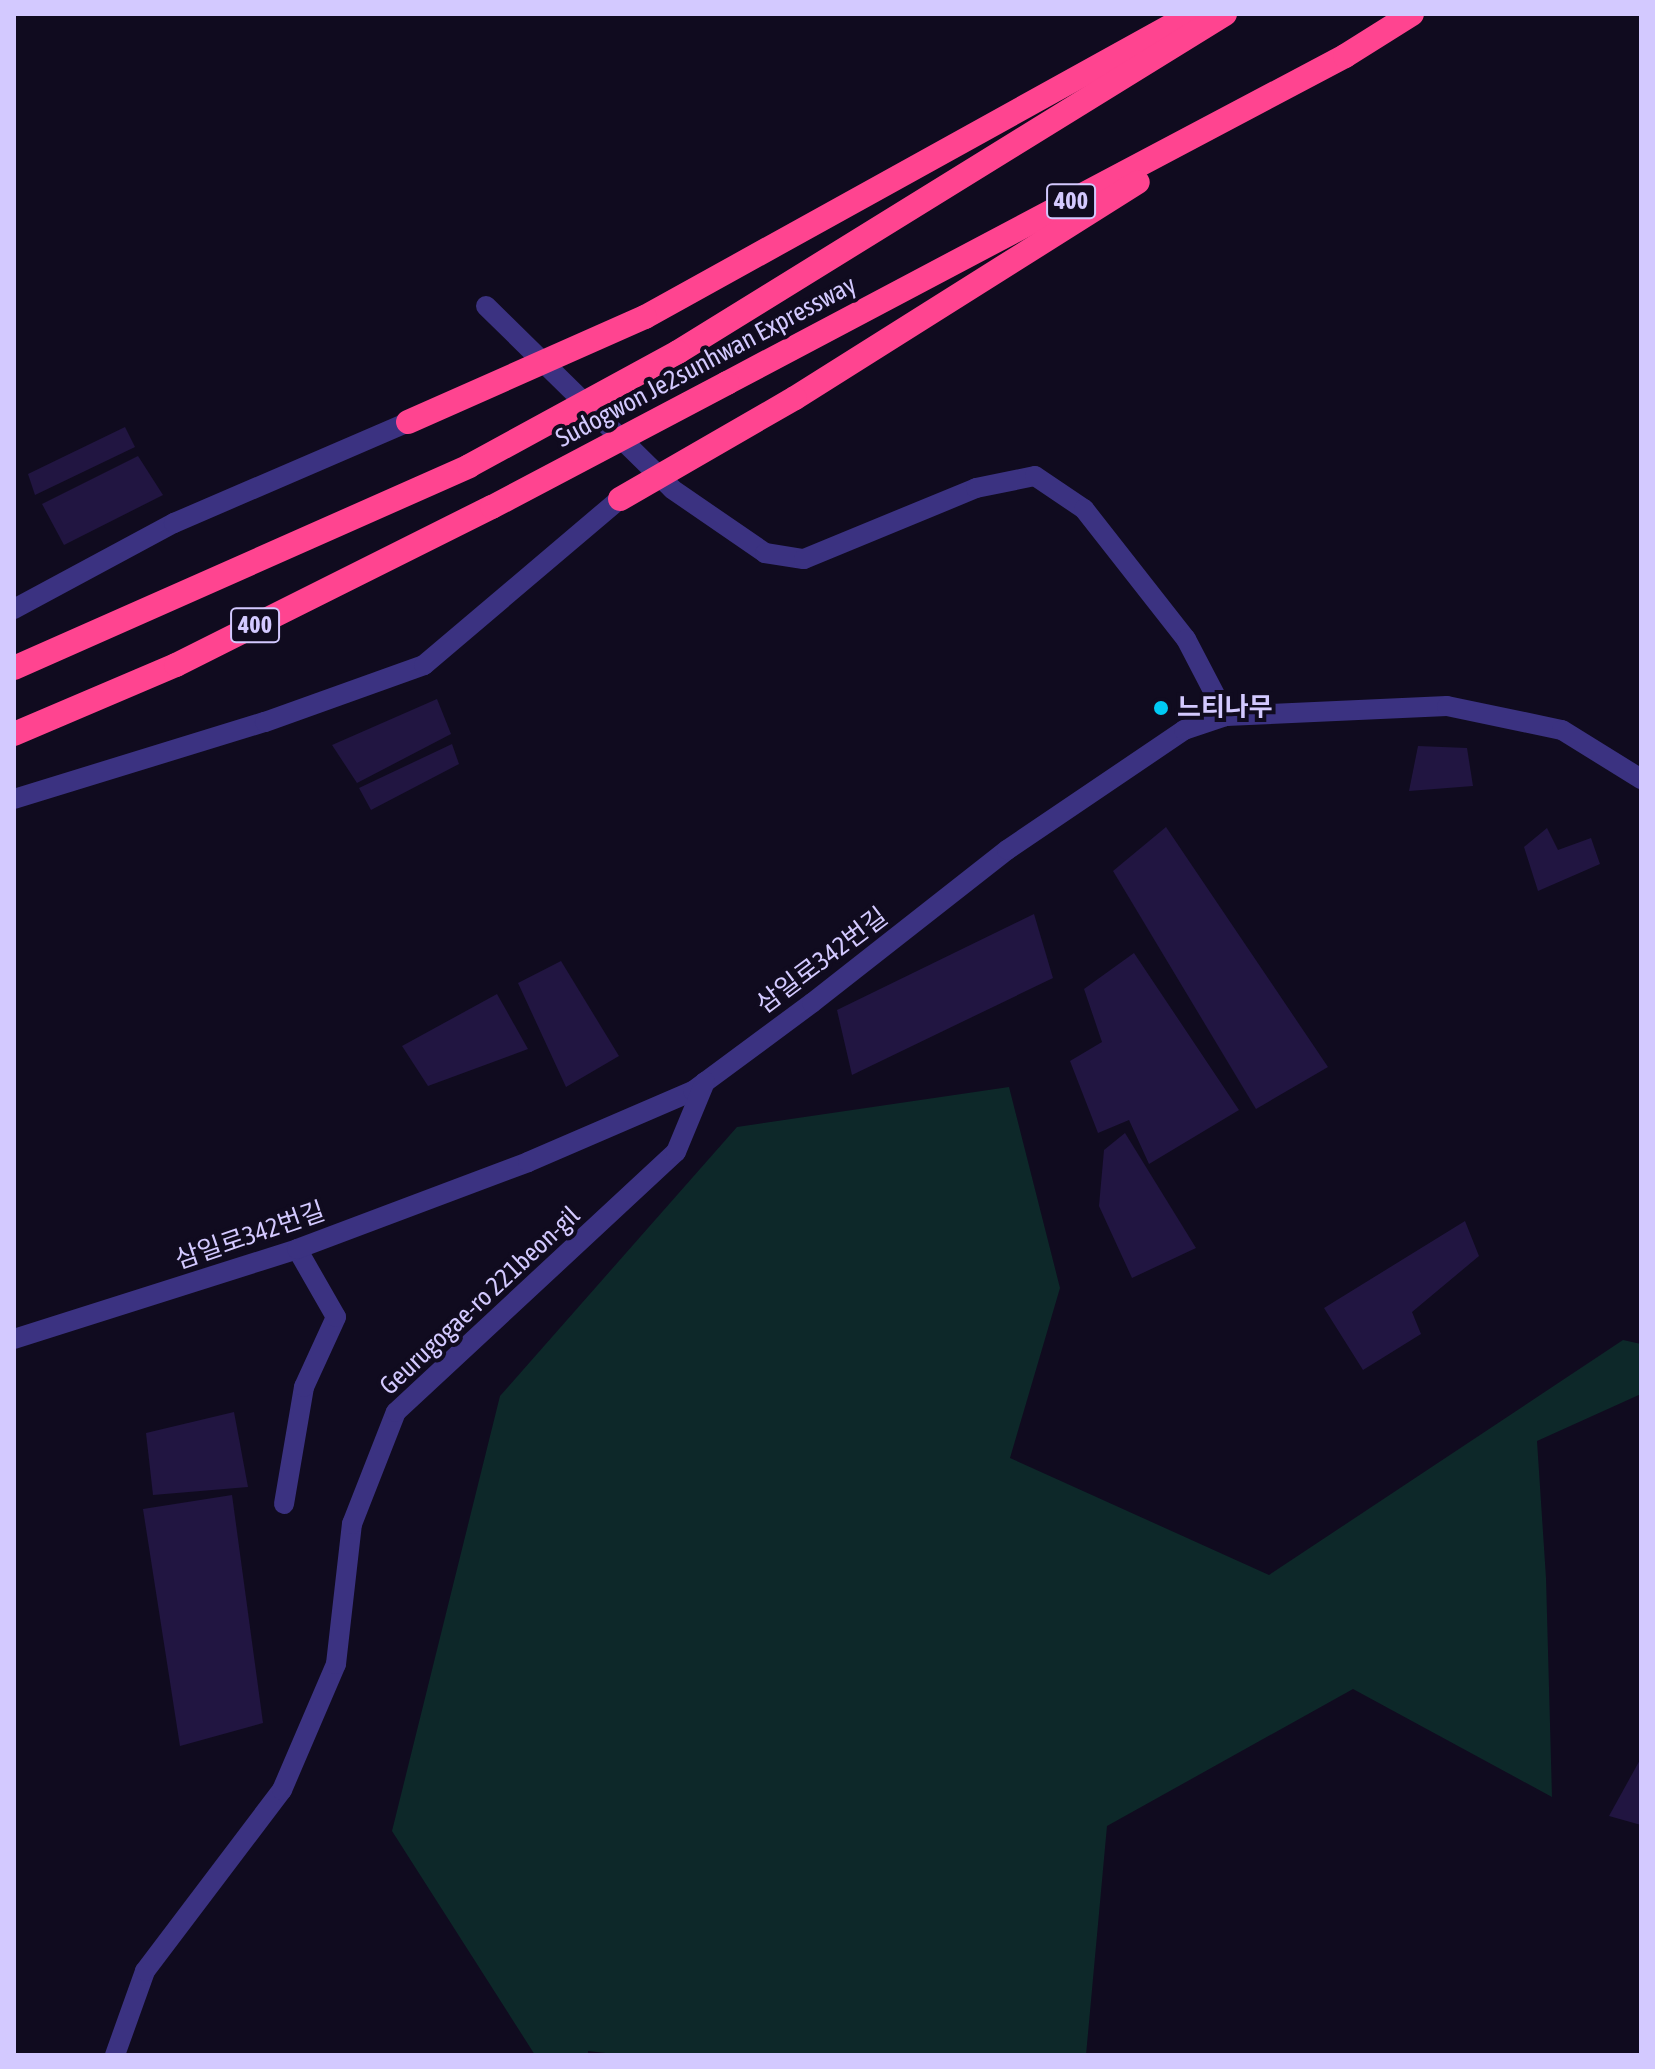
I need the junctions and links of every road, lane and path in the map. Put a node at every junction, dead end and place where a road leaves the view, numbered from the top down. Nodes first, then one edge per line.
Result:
1 (1192, 14) edge
2 (1225, 14) edge
3 (1412, 14) edge
4 (1345, 56) junction
5 (486, 306) dead end
6 (408, 422) joint
7 (620, 499) joint
8 (14, 609) edge
9 (14, 668) edge
10 (1226, 716) junction
11 (14, 734) edge
12 (1641, 779) edge
13 (14, 799) edge
14 (706, 1079) junction
15 (297, 1249) junction
16 (14, 1339) edge
17 (284, 1504) dead end
18 (115, 2055) edge

1 - 6 highway, bridge
2 - 9 highway, Sudogwon Je2sunhwan Expressway / 400, bridge
3 - 4 highway, Sudogwon Je2sunhwan Expressway / 400
4 - 7 highway, bridge
4 - 11 highway, Sudogwon Je2sunhwan Expressway / 400, bridge
5 - 10 street
6 - 8 street
7 - 13 street
10 - 12 street, 삼일로342번길
10 - 14 street, 삼일로342번길
14 - 15 street, 삼일로342번길
14 - 18 street, Geurugogae-ro 221beon-gil
15 - 16 street, 삼일로342번길
15 - 17 street

